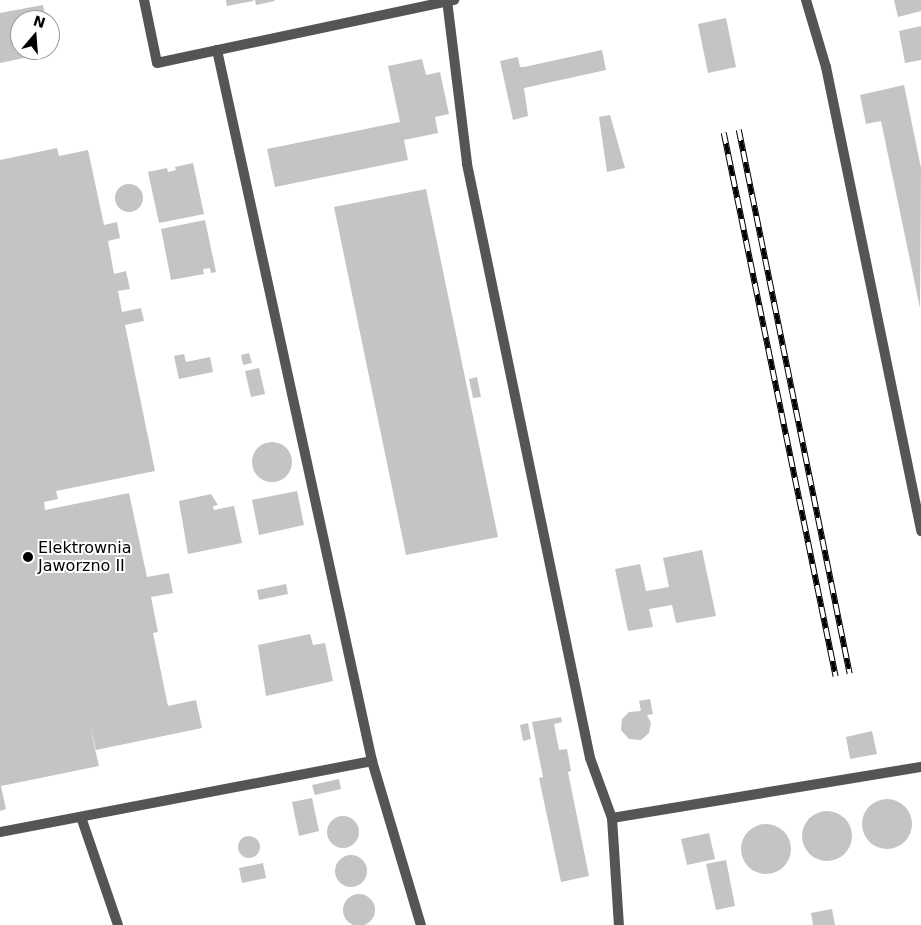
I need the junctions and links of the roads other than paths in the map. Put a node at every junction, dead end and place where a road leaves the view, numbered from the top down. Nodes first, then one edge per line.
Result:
1 (144, 0) edge
2 (450, 0) edge
3 (806, 0) edge
4 (217, 50) junction
5 (921, 531) edge
6 (372, 761) junction
7 (921, 767) edge
8 (81, 817) junction
9 (612, 818) junction
10 (0, 832) edge
11 (118, 925) edge
12 (421, 925) edge
13 (619, 925) edge

1 - 4 lane
2 - 4 lane
2 - 9 lane
3 - 5 lane
4 - 6 lane
6 - 8 lane
6 - 12 lane
7 - 9 lane
8 - 10 lane
8 - 11 lane
9 - 13 lane

